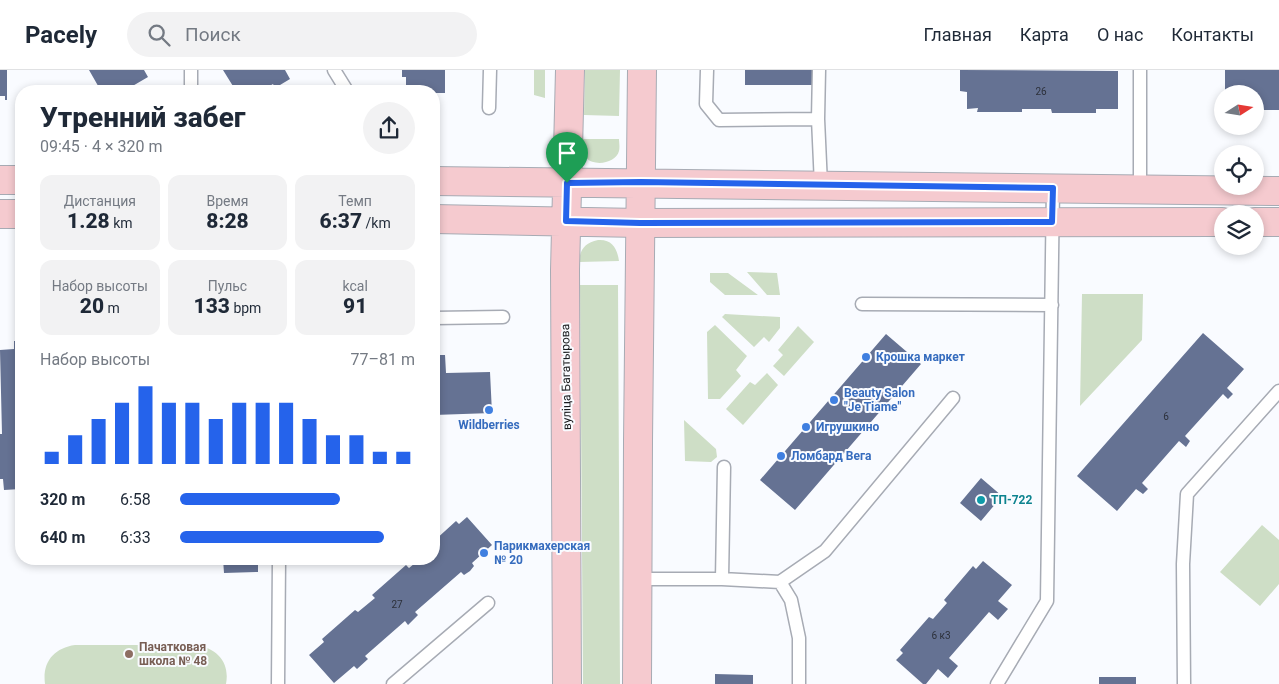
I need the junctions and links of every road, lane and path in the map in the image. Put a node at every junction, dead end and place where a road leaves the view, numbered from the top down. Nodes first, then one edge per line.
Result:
1 (191, 70) edge
2 (334, 70) edge
3 (490, 70) edge
4 (570, 70) edge
5 (642, 70) edge
6 (706, 70) edge
7 (819, 70) edge
8 (1140, 70) edge
9 (191, 85) edge
10 (343, 85) edge
11 (489, 108) dead end
12 (818, 119) junction
13 (0, 180) edge
14 (15, 180) edge
15 (440, 181) edge
16 (641, 182) junction
17 (567, 183) junction
18 (820, 185) junction
19 (1053, 188) junction
20 (1140, 189) junction
21 (1279, 190) edge
22 (0, 214) edge
23 (15, 214) edge
24 (440, 219) edge
25 (566, 221) junction
26 (1052, 222) junction
27 (1214, 222) edge
28 (1264, 222) edge
29 (1279, 222) edge
30 (640, 223) junction
31 (862, 304) dead end
32 (1052, 305) junction
33 (503, 316) dead end
34 (440, 318) edge
35 (1279, 391) edge
36 (953, 398) dead end
37 (724, 467) dead end
38 (279, 565) edge
39 (637, 579) junction
40 (722, 579) junction
41 (780, 582) junction
42 (488, 603) dead end
43 (278, 684) edge
44 (393, 684) edge
45 (567, 684) edge
46 (637, 684) edge
47 (799, 684) edge
48 (997, 684) edge
49 (1184, 684) edge

1 - 9 lane
2 - 10 lane
3 - 11 lane
4 - 17 street, вуліца Багатырова
5 - 16 street
6 - 12 lane
7 - 12 lane
8 - 20 lane
12 - 18 lane
13 - 14 street
15 - 17 street
16 - 17 street
16 - 18 street
16 - 30 street
17 - 25 street, вуліца Багатырова
18 - 19 street
19 - 20 street
19 - 26 lane
20 - 21 street
22 - 23 street
24 - 25 street
25 - 30 street
25 - 45 street, вуліца Багатырова
26 - 27 street
26 - 30 street
26 - 32 lane
28 - 29 street
30 - 39 street
31 - 32 lane
32 - 48 lane
33 - 34 lane
35 - 49 lane
36 - 41 lane
37 - 40 lane
38 - 43 lane
39 - 40 lane
39 - 46 street
40 - 41 lane
41 - 47 lane
42 - 44 lane

